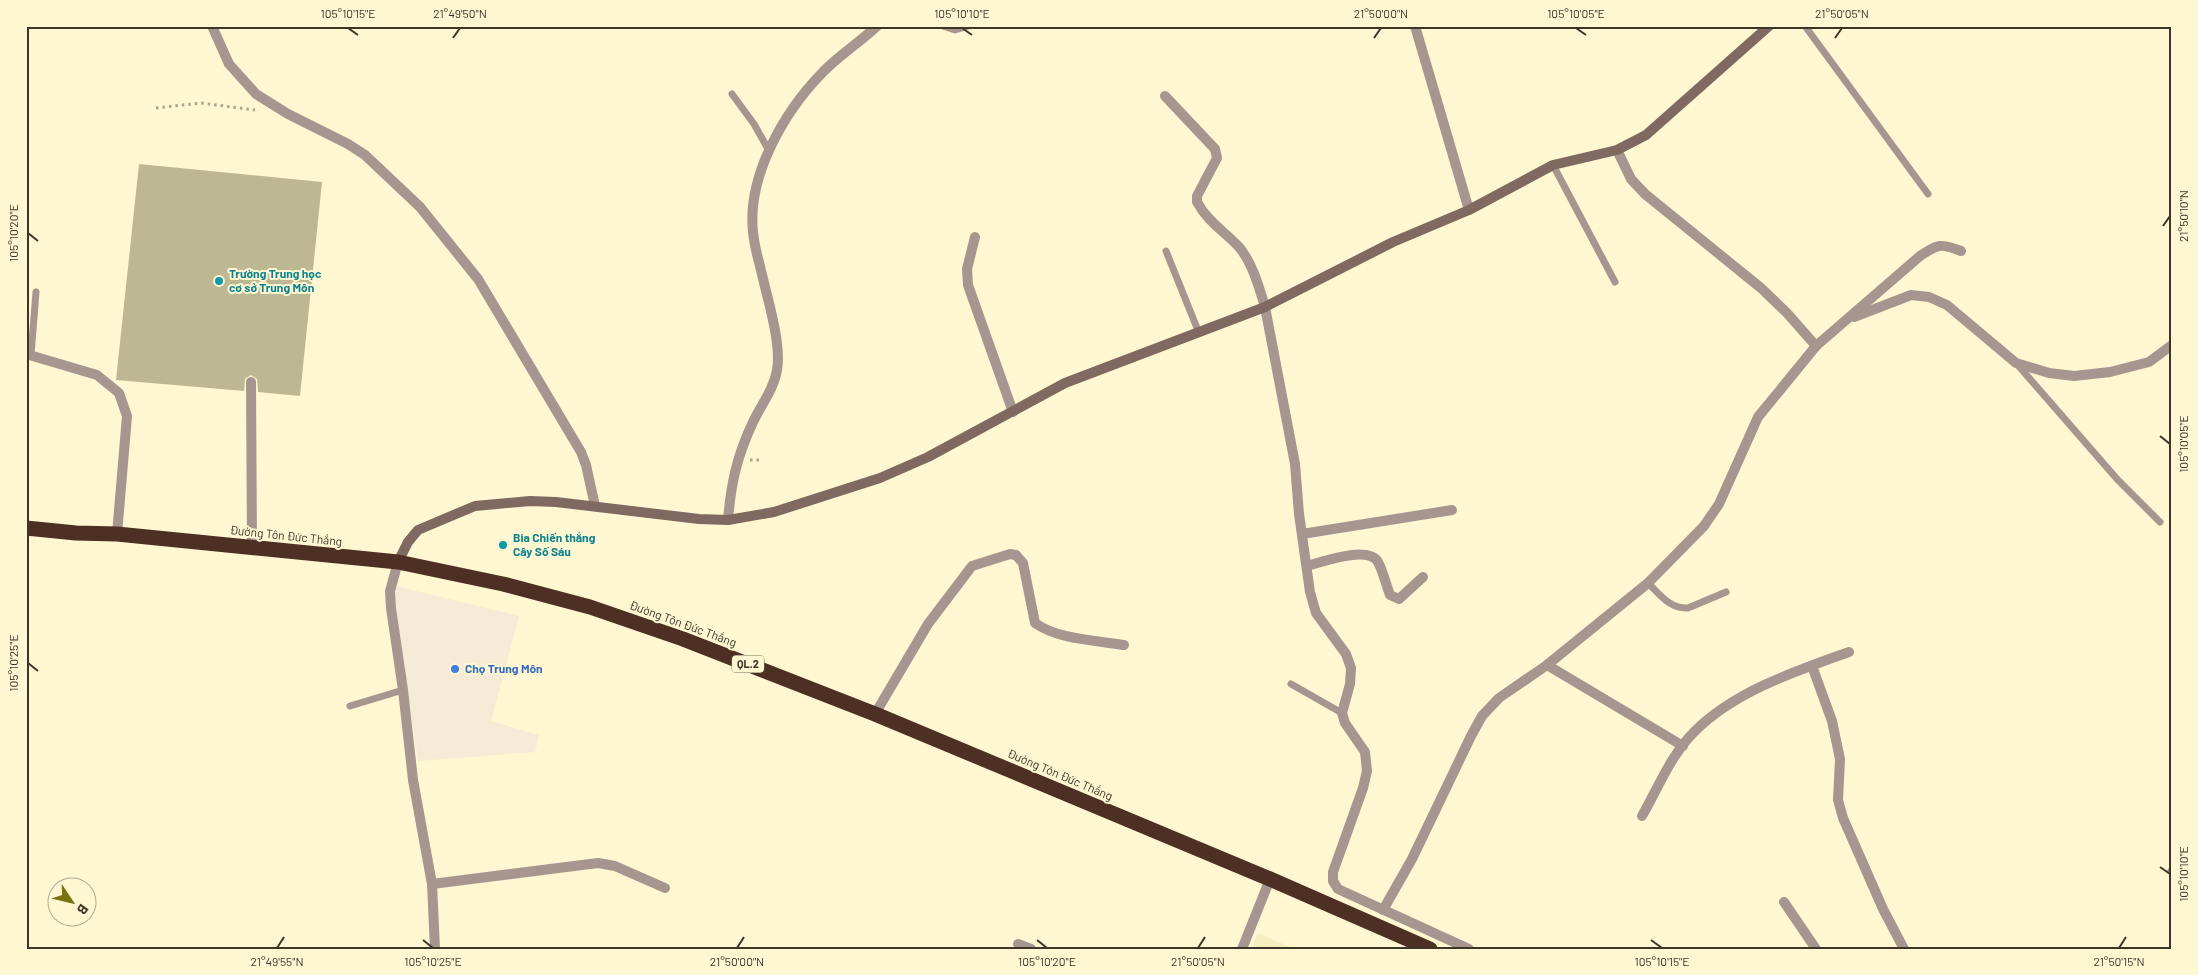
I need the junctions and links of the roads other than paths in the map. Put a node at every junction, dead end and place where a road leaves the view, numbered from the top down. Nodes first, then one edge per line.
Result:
1 (212, 26) edge
2 (876, 26) edge
3 (942, 26) edge
4 (968, 26) edge
5 (1415, 26) edge
6 (1769, 26) edge
7 (1805, 26) edge
8 (732, 94) dead end
9 (1165, 96) dead end
10 (768, 149) junction
11 (1617, 150) junction
12 (1553, 165) junction
13 (1928, 194) dead end
14 (1469, 210) junction
15 (974, 236) dead end
16 (1166, 251) dead end
17 (1961, 251) dead end
18 (1615, 282) dead end
19 (36, 292) dead end
20 (1265, 307) junction
21 (1848, 320) junction
22 (1199, 333) junction
23 (2172, 345) edge
24 (1816, 346) junction
25 (29, 355) edge
26 (2016, 363) junction
27 (251, 382) dead end
28 (1013, 412) junction
29 (595, 506) junction
30 (1452, 510) dead end
31 (728, 520) junction
32 (2160, 522) dead end
33 (26, 528) edge
34 (117, 534) junction
35 (1302, 534) junction
36 (252, 548) junction
37 (398, 562) junction
38 (1307, 566) junction
39 (1423, 577) dead end
40 (1648, 583) junction
41 (1726, 592) dead end
42 (1124, 645) dead end
43 (1849, 652) dead end
44 (1546, 665) junction
45 (1812, 666) junction
46 (1291, 684) dead end
47 (403, 690) junction
48 (350, 706) dead end
49 (1342, 713) junction
50 (876, 714) junction
51 (1683, 746) junction
52 (1642, 816) dead end
53 (1270, 879) junction
54 (432, 884) junction
55 (665, 888) dead end
56 (1784, 902) dead end
57 (1383, 910) junction
58 (1018, 944) dead end
59 (435, 949) edge
60 (1031, 949) edge
61 (1242, 949) edge
62 (1430, 949) edge
63 (1469, 949) edge
64 (1816, 949) edge
65 (1904, 949) edge

1 - 29 street
2 - 10 street
3 - 4 lane
5 - 14 street
6 - 11 street
7 - 13 lane
8 - 10 lane
9 - 20 street
10 - 31 street
11 - 12 street
11 - 24 street
12 - 14 street
12 - 18 lane
14 - 20 street
15 - 28 street
16 - 22 lane
17 - 21 street
19 - 25 lane
20 - 22 street
20 - 35 street
21 - 24 street
21 - 26 street
22 - 28 street
23 - 26 street
24 - 40 street
25 - 34 street
26 - 32 lane
27 - 36 street
28 - 31 street
29 - 31 street
29 - 37 street
30 - 35 street
33 - 34 highway, Đường Tôn Đức Thắng / QL.2
34 - 36 highway, Đường Tôn Đức Thắng / QL.2
35 - 38 street
36 - 37 highway, Đường Tôn Đức Thắng / QL.2
37 - 47 street
37 - 50 highway, Đường Tôn Đức Thắng / QL.2
38 - 39 street
38 - 49 street
40 - 41 lane
40 - 44 street
42 - 50 street
43 - 45 street
44 - 51 street
44 - 57 street
45 - 51 street
45 - 65 street
46 - 49 lane
47 - 48 lane
47 - 54 street
49 - 57 street
50 - 53 highway, Đường Tôn Đức Thắng / QL.2
51 - 52 street
53 - 61 street
53 - 62 highway, Đường Tôn Đức Thắng / QL.2
54 - 55 street
54 - 59 street
56 - 64 street
57 - 63 street
58 - 60 street

